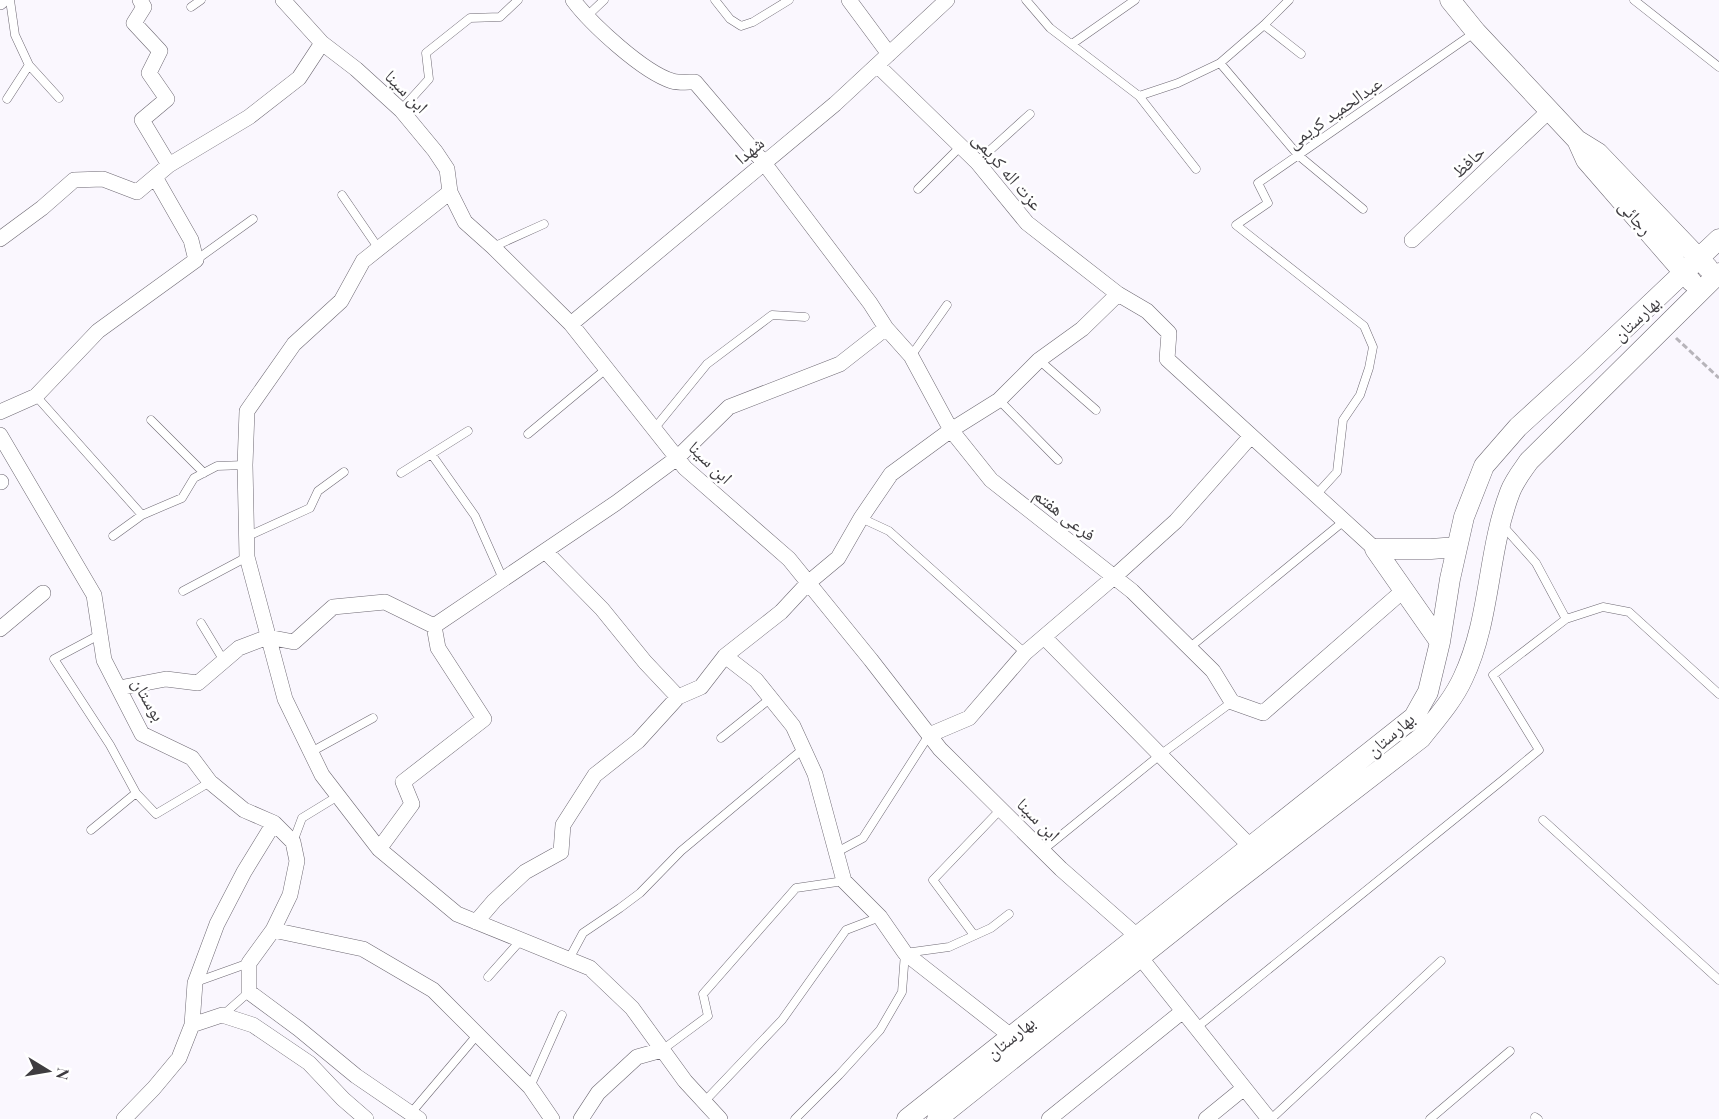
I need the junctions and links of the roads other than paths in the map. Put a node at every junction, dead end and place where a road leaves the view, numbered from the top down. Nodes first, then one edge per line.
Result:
1 (10, 0) edge
2 (140, 0) edge
3 (201, 0) edge
4 (283, 0) edge
5 (518, 0) edge
6 (573, 0) edge
7 (604, 0) edge
8 (714, 0) edge
9 (789, 0) edge
10 (849, 0) edge
11 (948, 0) edge
12 (1026, 0) edge
13 (1135, 0) edge
14 (1289, 0) edge
15 (1450, 0) edge
16 (1634, 0) edge
17 (191, 7) dead end
18 (586, 17) junction
19 (1264, 25) junction
20 (1476, 32) junction
21 (322, 43) junction
22 (1072, 44) junction
23 (889, 54) junction
24 (1301, 54) dead end
25 (1220, 63) junction
26 (29, 65) junction
27 (877, 65) junction
28 (1719, 67) edge
29 (1139, 96) junction
30 (59, 98) dead end
31 (8, 99) dead end
32 (401, 110) junction
33 (1550, 110) junction
34 (1030, 114) dead end
35 (1577, 140) junction
36 (961, 146) junction
37 (1298, 155) junction
38 (977, 162) junction
39 (764, 163) junction
40 (169, 165) junction
41 (1196, 169) dead end
42 (155, 177) junction
43 (918, 189) dead end
44 (450, 192) junction
45 (342, 195) dead end
46 (1363, 209) dead end
47 (253, 219) dead end
48 (544, 224) dead end
49 (0, 239) edge
50 (1719, 239) edge
51 (1412, 240) dead end
52 (493, 247) junction
53 (379, 249) junction
54 (196, 260) junction
55 (1699, 260) junction
56 (1684, 273) junction
57 (1718, 274) edge
58 (1700, 291) junction
59 (1118, 294) junction
60 (947, 305) dead end
61 (805, 317) dead end
62 (571, 324) junction
63 (886, 328) junction
64 (911, 356) junction
65 (1039, 360) junction
66 (606, 369) junction
67 (36, 396) junction
68 (999, 400) junction
69 (1096, 410) dead end
70 (0, 412) edge
71 (151, 420) dead end
72 (654, 429) junction
73 (951, 430) junction
74 (468, 431) dead end
75 (528, 434) dead end
76 (0, 435) edge
77 (1251, 435) junction
78 (432, 455) junction
79 (677, 458) junction
80 (1058, 460) dead end
81 (245, 465) junction
82 (344, 472) dead end
83 (204, 473) junction
84 (401, 473) dead end
85 (1316, 495) junction
86 (142, 515) junction
87 (861, 518) junction
88 (1344, 521) junction
89 (1500, 521) junction
90 (113, 536) dead end
91 (246, 537) junction
92 (1457, 547) junction
93 (1375, 549) junction
94 (545, 551) junction
95 (247, 557) junction
96 (1114, 577) junction
97 (503, 579) junction
98 (808, 583) junction
99 (1404, 590) junction
100 (183, 591) dead end
101 (43, 593) dead end
102 (1566, 619) junction
103 (201, 623) dead end
104 (434, 626) junction
105 (0, 629) edge
106 (101, 634) junction
107 (268, 637) junction
108 (1044, 637) junction
109 (1440, 642) junction
110 (1189, 648) junction
111 (1025, 653) junction
112 (724, 656) junction
113 (224, 661) junction
114 (119, 688) junction
115 (1719, 694) edge
116 (678, 697) junction
117 (771, 698) junction
118 (1232, 702) junction
119 (373, 718) dead end
120 (929, 735) junction
121 (721, 738) dead end
122 (803, 749) junction
123 (311, 752) junction
124 (1161, 755) junction
125 (210, 782) junction
126 (136, 793) junction
127 (338, 796) junction
128 (1001, 809) junction
129 (1543, 820) dead end
130 (274, 823) junction
131 (91, 830) dead end
132 (293, 842) junction
133 (1250, 846) junction
134 (379, 849) junction
135 (1043, 850) junction
136 (837, 852) junction
137 (844, 881) junction
138 (1009, 914) dead end
139 (880, 917) junction
140 (477, 922) junction
141 (273, 930) junction
142 (974, 935) junction
143 (1137, 936) junction
144 (521, 940) junction
145 (905, 953) junction
146 (1140, 957) junction
147 (569, 959) junction
148 (1441, 961) dead end
149 (249, 963) junction
150 (488, 976) dead end
151 (1719, 980) edge
152 (195, 983) junction
153 (249, 992) junction
154 (1183, 1011) junction
155 (562, 1015) dead end
156 (222, 1016) junction
157 (192, 1025) junction
158 (1196, 1028) junction
159 (478, 1034) junction
160 (1011, 1036) junction
161 (662, 1050) junction
162 (1510, 1051) dead end
163 (530, 1087) junction
164 (1244, 1088) junction
165 (704, 1102) junction
166 (415, 1116) edge
167 (124, 1119) edge
168 (366, 1119) edge
169 (552, 1119) edge
170 (580, 1119) edge
171 (720, 1119) edge
172 (795, 1119) edge
173 (907, 1119) edge
174 (937, 1119) edge
175 (1049, 1119) edge
176 (1206, 1119) edge
177 (1270, 1119) edge
178 (1430, 1119) edge

1 - 26 lane
2 - 40 street
3 - 17 lane
4 - 21 street, ابن سینا
5 - 32 lane
6 - 18 street, فرعی هفتم
7 - 18 lane
8 - 9 lane
10 - 23 street
11 - 23 street, شهدا
12 - 22 lane
13 - 22 lane
14 - 19 lane
15 - 20 street, رجائی
16 - 28 lane
18 - 39 street, فرعی هفتم
19 - 24 lane
19 - 25 lane
20 - 33 street, رجائی
20 - 37 lane, عبدالحمید کریمی
21 - 32 street, ابن سینا
21 - 40 street
22 - 29 lane
23 - 27 street, شهدا
25 - 29 lane
25 - 37 lane
26 - 30 lane
26 - 31 lane
27 - 36 street, عزت اله کریمی
27 - 39 street, شهدا
29 - 41 lane
32 - 44 street, ابن سینا
33 - 35 street, رجائی
33 - 51 street, حافظ
34 - 38 lane
35 - 55 street, رجائی
35 - 56 street, رجائی
36 - 38 street, عزت اله کریمی
36 - 43 lane
37 - 46 lane
37 - 85 lane, عبدالحمید کریمی
38 - 59 street, عزت اله کریمی
39 - 62 street, شهدا
39 - 63 street, فرعی هفتم
40 - 42 street
42 - 49 street
42 - 54 street
44 - 52 street, ابن سینا
44 - 53 street
45 - 53 lane
47 - 54 lane
48 - 52 lane
50 - 55 street, بهارستان
52 - 62 street, ابن سینا
53 - 81 street
54 - 67 street
55 - 56 street, بهارستان
55 - 57 street, رجائی
56 - 58 street, رجائی
56 - 92 street, بهارستان
57 - 58 street, بهارستان
58 - 89 street, بهارستان
59 - 65 street
59 - 77 street, عزت اله کریمی
60 - 64 lane
61 - 72 lane
62 - 66 street, ابن سینا
63 - 64 street, فرعی هفتم
63 - 79 street
64 - 73 street, فرعی هفتم
65 - 68 street
65 - 69 lane
66 - 72 street, ابن سینا
66 - 75 lane
67 - 70 street
67 - 86 lane
68 - 73 street
68 - 80 lane
71 - 83 lane
72 - 79 street, ابن سینا
73 - 87 street
73 - 96 street, فرعی هفتم
74 - 78 lane
76 - 106 street, بوستان
77 - 85 street
77 - 96 street
78 - 84 lane
78 - 97 lane
79 - 94 street
79 - 98 street, ابن سینا
81 - 83 lane
81 - 91 street
82 - 91 lane
83 - 86 lane
85 - 88 street
86 - 90 lane
87 - 98 street
87 - 111 lane
88 - 93 street
88 - 110 lane
89 - 102 lane
89 - 146 street, بهارستان
91 - 95 street
92 - 93 street
92 - 109 street, بهارستان
93 - 99 street
94 - 97 street
94 - 116 street
95 - 100 lane
95 - 107 street
96 - 108 street
96 - 110 street, فرعی هفتم
97 - 104 street
98 - 112 street
98 - 120 street, ابن سینا
99 - 109 street
99 - 118 street
101 - 105 street
102 - 115 lane
102 - 158 lane
103 - 113 lane
104 - 107 street
104 - 134 street
106 - 114 street, بوستان
106 - 126 lane
107 - 113 street
107 - 123 street
108 - 111 street
108 - 124 street
109 - 133 street, بهارستان
110 - 118 street, فرعی هفتم
111 - 120 street
112 - 116 street
112 - 117 street
113 - 114 street
114 - 125 street, بوستان
116 - 140 street
117 - 121 lane
117 - 122 street
118 - 124 lane
119 - 123 lane
120 - 128 street, ابن سینا
120 - 136 lane
122 - 136 street
122 - 147 lane
123 - 127 street
124 - 133 street
124 - 135 lane
125 - 126 lane
125 - 130 street, بوستان
126 - 131 lane
127 - 132 lane
127 - 134 street
128 - 135 street, ابن سینا
128 - 142 lane
129 - 151 lane
130 - 132 street, بوستان
130 - 152 street
132 - 141 street
133 - 143 street, بهارستان
134 - 140 street
135 - 143 street, ابن سینا
136 - 137 street
137 - 139 street
137 - 161 lane
138 - 142 lane
139 - 145 street
139 - 165 lane
140 - 144 street
141 - 149 street
141 - 159 street
142 - 145 lane
143 - 160 street, بهارستان
144 - 147 street
144 - 150 lane
145 - 160 street
145 - 172 lane
146 - 154 street
146 - 174 street, بهارستان
147 - 161 street
148 - 177 lane
149 - 152 lane
149 - 153 street
152 - 157 street
153 - 156 lane
153 - 166 street
154 - 158 street
154 - 175 street
155 - 163 lane
156 - 157 street
156 - 168 street
157 - 167 street
158 - 164 street
159 - 163 street
159 - 166 lane
160 - 173 street, بهارستان
161 - 165 street
161 - 170 street
162 - 178 lane
163 - 169 street
164 - 176 street
164 - 177 street
165 - 171 street

